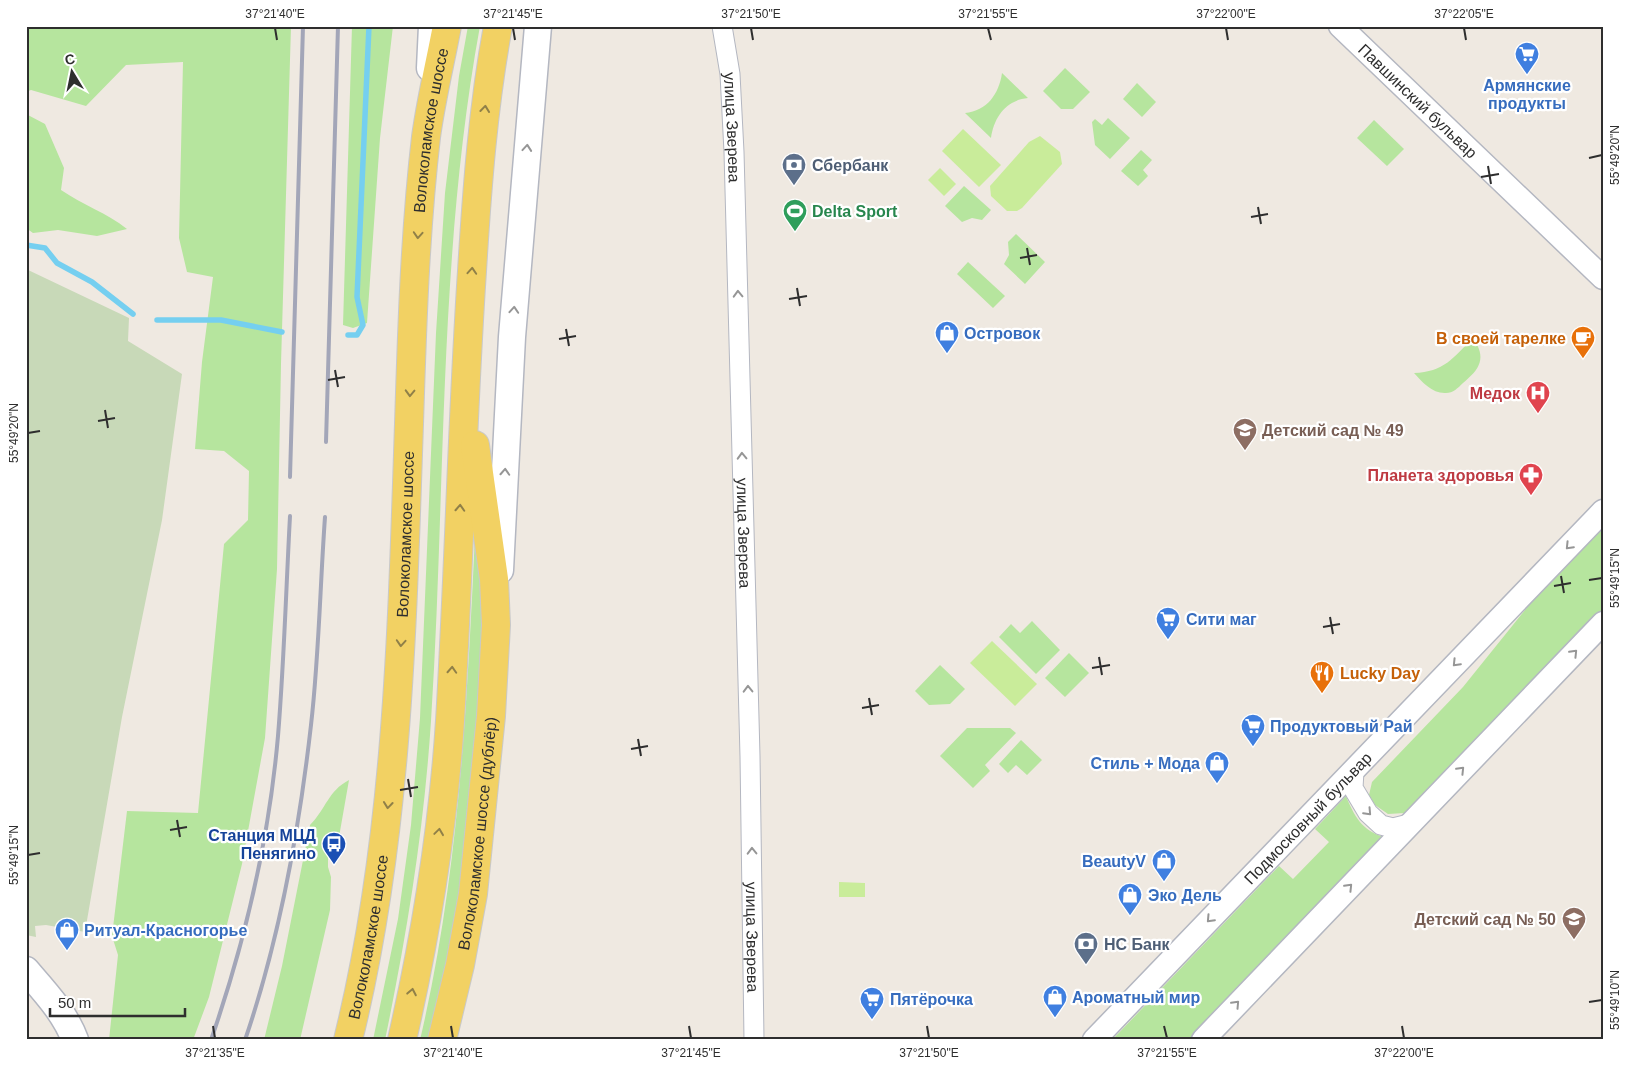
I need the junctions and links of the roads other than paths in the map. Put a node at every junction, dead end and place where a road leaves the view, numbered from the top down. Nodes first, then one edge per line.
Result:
1 (432, 26) edge
2 (448, 26) edge
3 (498, 26) edge
4 (538, 26) edge
5 (722, 26) edge
6 (1340, 26) edge
7 (427, 134) junction
8 (1603, 278) edge
9 (467, 354) junction
10 (1603, 511) edge
11 (1603, 623) edge
12 (496, 625) junction
13 (1354, 770) junction
14 (1409, 824) junction
15 (26, 970) edge
16 (75, 1040) edge
17 (348, 1040) edge
18 (402, 1040) edge
19 (442, 1040) edge
20 (754, 1040) edge
21 (1094, 1040) edge
22 (1203, 1040) edge

1 - 7 main road
2 - 7 main road, Волоколамское шоссе
9 -> 3 main road
12 -> 4 main road
20 -> 5 street, улица Зверева
6 - 8 street, Павшинский бульвар
7 -> 17 main road, Волоколамское шоссе
9 - 12 main road, Волоколамское шоссе (дублёр)
18 -> 9 main road
10 -> 13 street, Подмосковный бульвар
14 -> 11 street
12 - 19 main road, Волоколамское шоссе (дублёр)
13 -> 14 street
13 -> 21 street, Подмосковный бульвар
22 -> 14 street
15 - 16 main road

